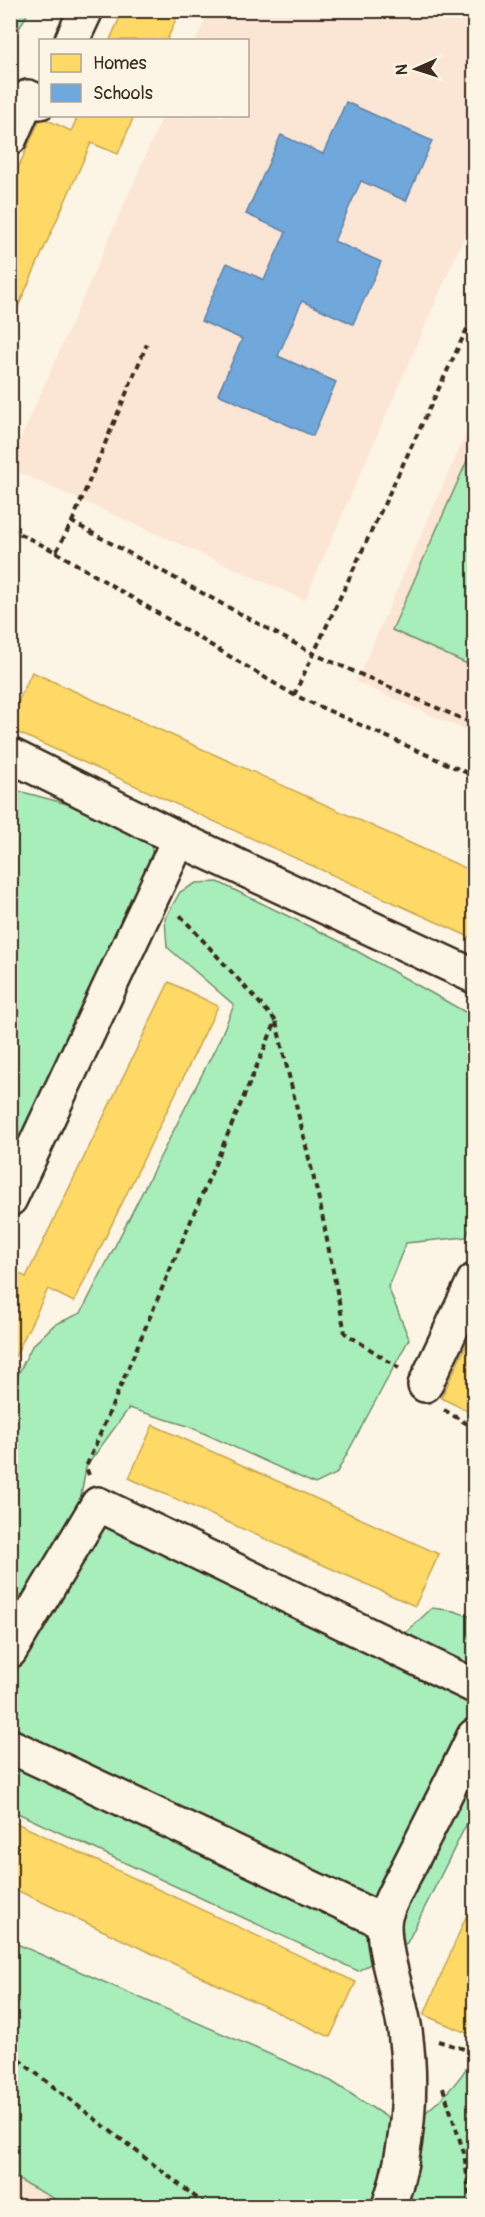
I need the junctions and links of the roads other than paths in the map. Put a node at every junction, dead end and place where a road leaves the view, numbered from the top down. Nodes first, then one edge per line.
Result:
1 (86, 10) edge
2 (72, 39) edge
3 (39, 102) edge
4 (10, 138) edge
5 (10, 755) edge
6 (178, 839) junction
7 (474, 976) edge
8 (10, 1199) edge
9 (474, 1281) edge
10 (425, 1385) road end
11 (10, 1651) edge
12 (474, 1686) edge
13 (474, 1736) edge
14 (10, 1746) edge
15 (384, 1923) junction
16 (389, 2206) edge

1 - 2 lane
3 - 4 lane
5 - 6 lane
6 - 7 lane
6 - 8 lane
9 - 10 lane
11 - 12 lane
13 - 15 lane
14 - 15 lane
15 - 16 lane

